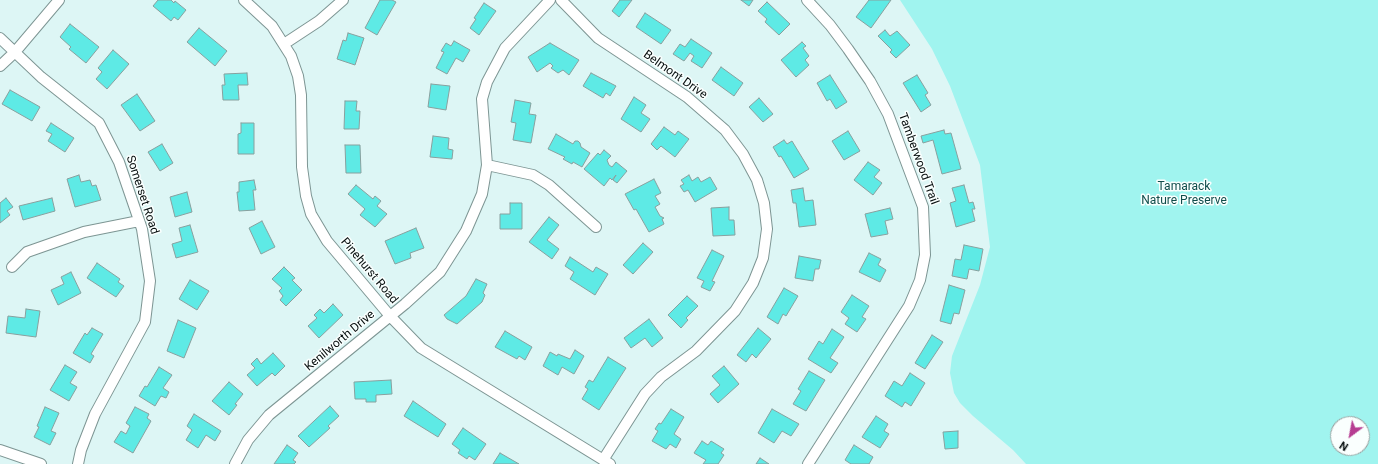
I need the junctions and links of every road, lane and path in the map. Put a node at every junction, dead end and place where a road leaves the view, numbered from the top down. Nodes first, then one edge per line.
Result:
1 (59, 0) edge
2 (244, 0) edge
3 (343, 0) edge
4 (550, 0) edge
5 (561, 0) edge
6 (807, 0) edge
7 (0, 38) edge
8 (284, 44) junction
9 (16, 52) junction
10 (0, 66) edge
11 (487, 165) junction
12 (139, 221) junction
13 (596, 227) dead end
14 (12, 267) dead end
15 (390, 316) junction
16 (0, 450) edge
17 (607, 462) edge
18 (41, 464) edge
19 (78, 464) edge
20 (235, 464) edge
21 (808, 464) edge

1 - 9 street
2 - 8 street, Pinehurst Road
3 - 8 street
4 - 11 street, Kenilworth Drive
5 - 17 street, Belmont Drive
6 - 21 street, Tamberwood Trail
7 - 9 street, Somerset Road
8 - 15 street, Pinehurst Road
9 - 10 street
9 - 12 street, Somerset Road
11 - 13 street
11 - 15 street, Kenilworth Drive
12 - 14 street
12 - 19 street, Somerset Road
15 - 17 street, Pinehurst Road
15 - 20 street, Kenilworth Drive
16 - 18 street

